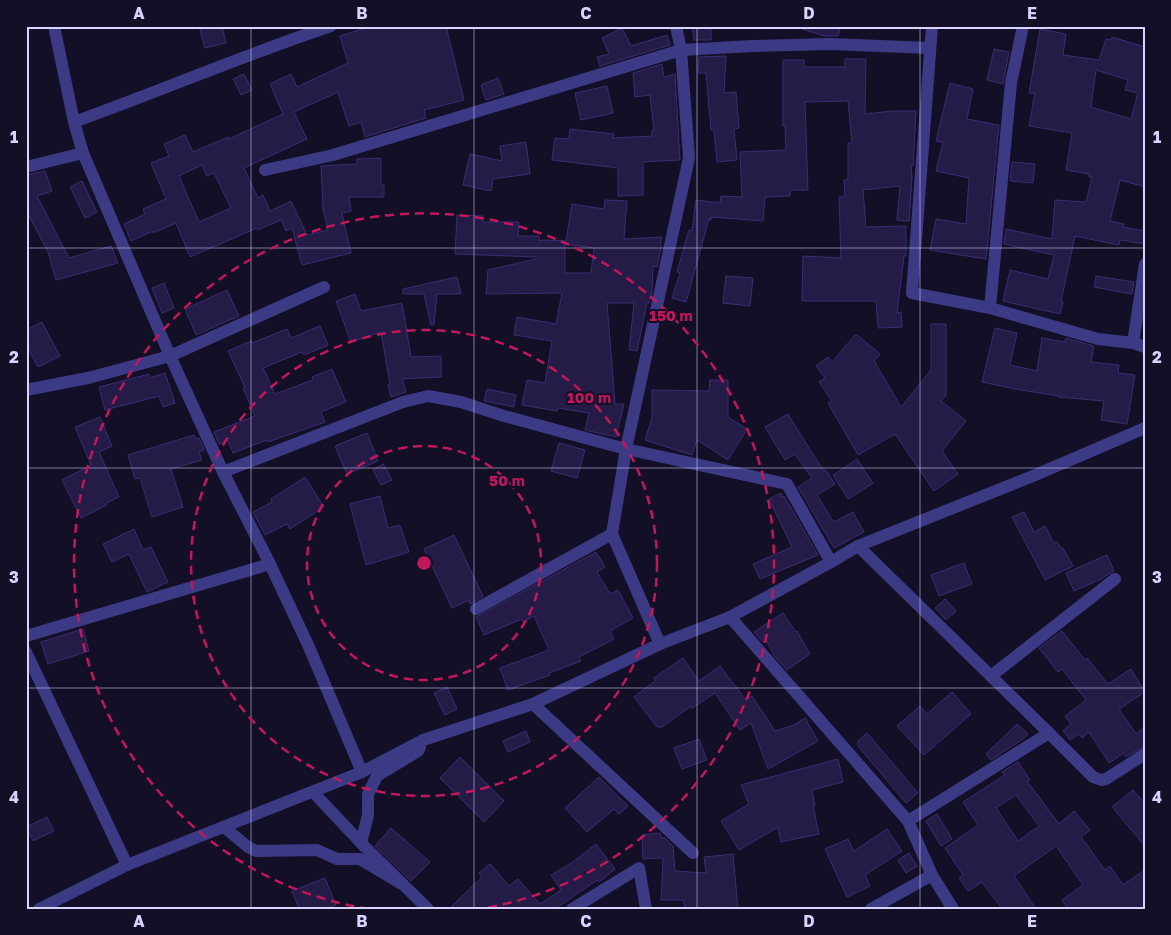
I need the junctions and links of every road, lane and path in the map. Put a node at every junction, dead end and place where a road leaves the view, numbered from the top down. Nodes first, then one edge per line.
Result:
1 (54, 26) edge
2 (331, 26) edge
3 (676, 26) edge
4 (932, 26) edge
5 (1023, 26) edge
6 (930, 48) junction
7 (681, 50) junction
8 (74, 122) junction
9 (83, 153) junction
10 (26, 166) edge
11 (265, 170) dead end
12 (1145, 264) edge
13 (324, 287) dead end
14 (990, 308) junction
15 (1139, 345) edge
16 (170, 356) junction
17 (26, 390) edge
18 (1145, 428) edge
19 (626, 449) junction
20 (223, 472) junction
21 (612, 534) junction
22 (858, 546) junction
23 (831, 562) junction
24 (270, 564) junction
25 (1115, 579) dead end
26 (476, 609) dead end
27 (730, 617) junction
28 (26, 636) edge
29 (660, 644) junction
30 (26, 652) edge
31 (991, 676) junction
32 (533, 704) junction
33 (1049, 733) junction
34 (422, 740) junction
35 (1145, 754) edge
36 (362, 772) junction
37 (313, 792) junction
38 (908, 821) junction
39 (224, 828) junction
40 (361, 843) junction
41 (693, 852) dead end
42 (127, 865) junction
43 (932, 875) junction
44 (402, 884) junction
45 (39, 909) edge
46 (428, 909) edge
47 (572, 909) edge
48 (646, 909) edge
49 (871, 909) edge
50 (953, 909) edge

1 - 8 street
2 - 8 street
3 - 7 street
4 - 6 street
5 - 14 street
6 - 7 street
6 - 14 street
7 - 11 street
7 - 19 street
8 - 9 street
9 - 10 street
9 - 16 street
12 - 15 street
13 - 16 street
14 - 15 street
16 - 17 street
16 - 20 street
18 - 22 street
19 - 20 street
19 - 21 street
19 - 23 street
20 - 24 street
21 - 26 street
21 - 29 street
22 - 23 street
22 - 31 street
23 - 27 street
24 - 28 street
24 - 36 street
25 - 31 street
27 - 29 street
27 - 38 street
29 - 32 street
30 - 42 street
31 - 33 street
32 - 34 street
32 - 41 street
33 - 35 street
33 - 38 street
34 - 36 street
34 - 40 street
36 - 37 street
37 - 39 street
37 - 40 street
38 - 43 street
39 - 42 street
39 - 44 street
40 - 44 street
42 - 45 street
43 - 49 street
43 - 50 street
44 - 46 street
47 - 48 street

